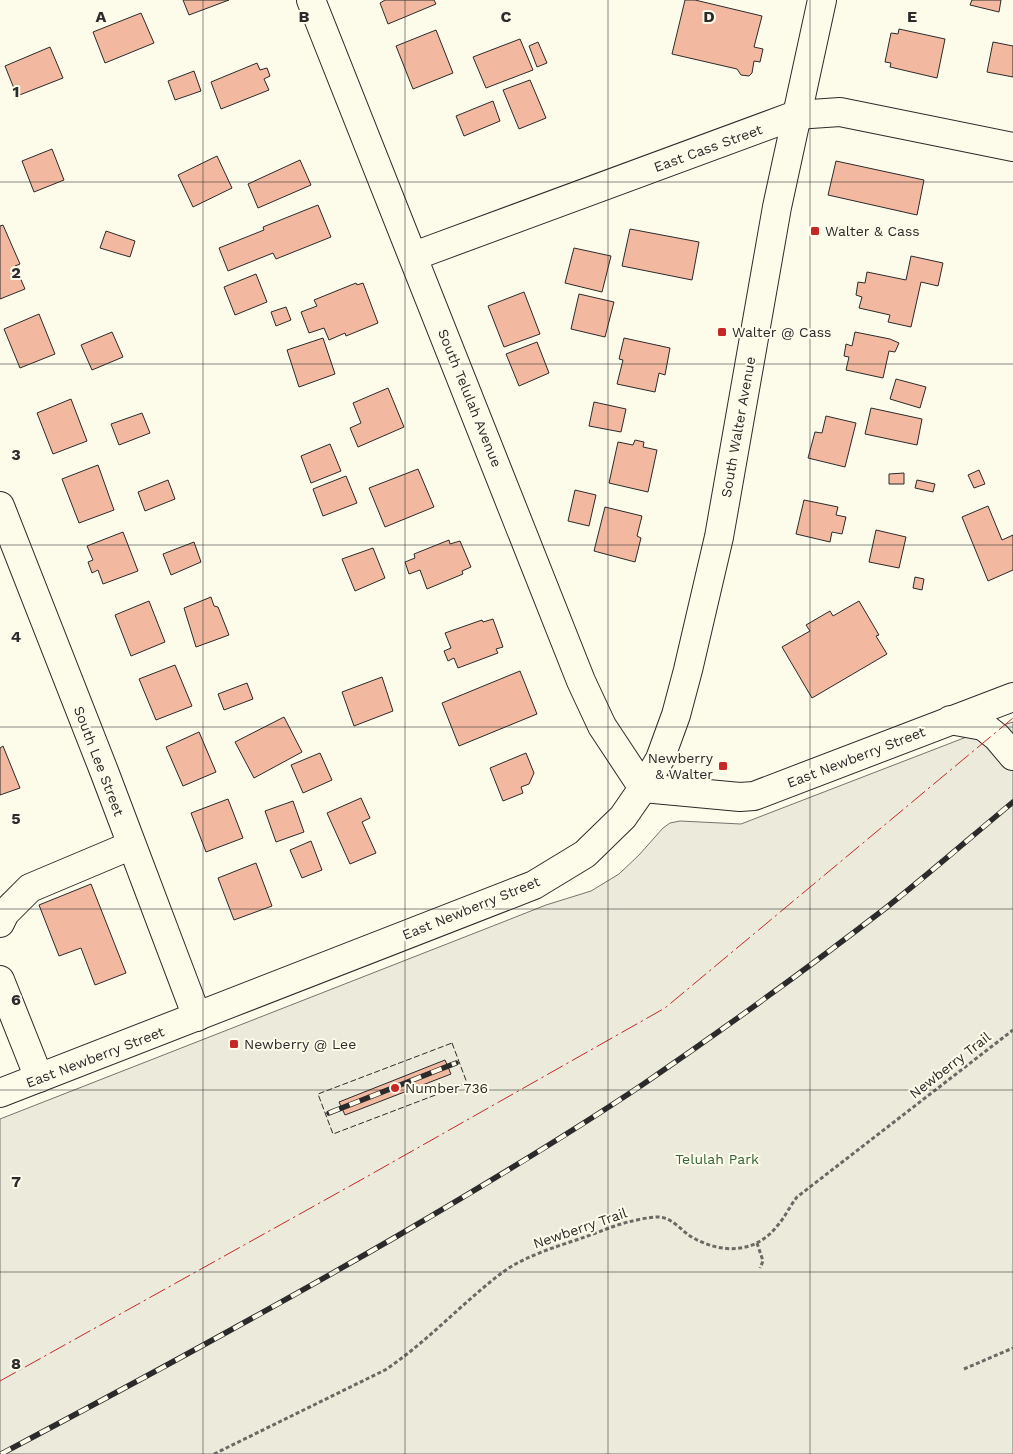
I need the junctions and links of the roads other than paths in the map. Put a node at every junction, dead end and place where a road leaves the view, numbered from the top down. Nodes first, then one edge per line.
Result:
1 (311, 0) edge
2 (822, 0) edge
3 (796, 115) junction
4 (1013, 147) edge
5 (414, 256) junction
6 (0, 506) edge
7 (1013, 697) edge
8 (950, 720) junction
9 (1013, 756) edge
10 (643, 788) junction
11 (132, 845) junction
12 (0, 922) edge
13 (0, 980) edge
14 (197, 1017) junction
15 (39, 1078) junction
16 (0, 1093) edge

1 - 5 street, South Telulah Avenue
2 - 3 street, South Walter Avenue
3 - 4 street, East Cass Street
3 - 5 street, East Cass Street
3 - 10 street, South Walter Avenue
5 - 10 street, South Telulah Avenue
6 - 11 street, South Lee Street
7 - 8 street, East Newberry Street
8 - 9 street
8 - 10 street, East Newberry Street
10 - 14 street, East Newberry Street
11 - 12 street
11 - 14 street, South Lee Street
13 - 15 street
14 - 15 street, East Newberry Street
15 - 16 street, East Newberry Street

